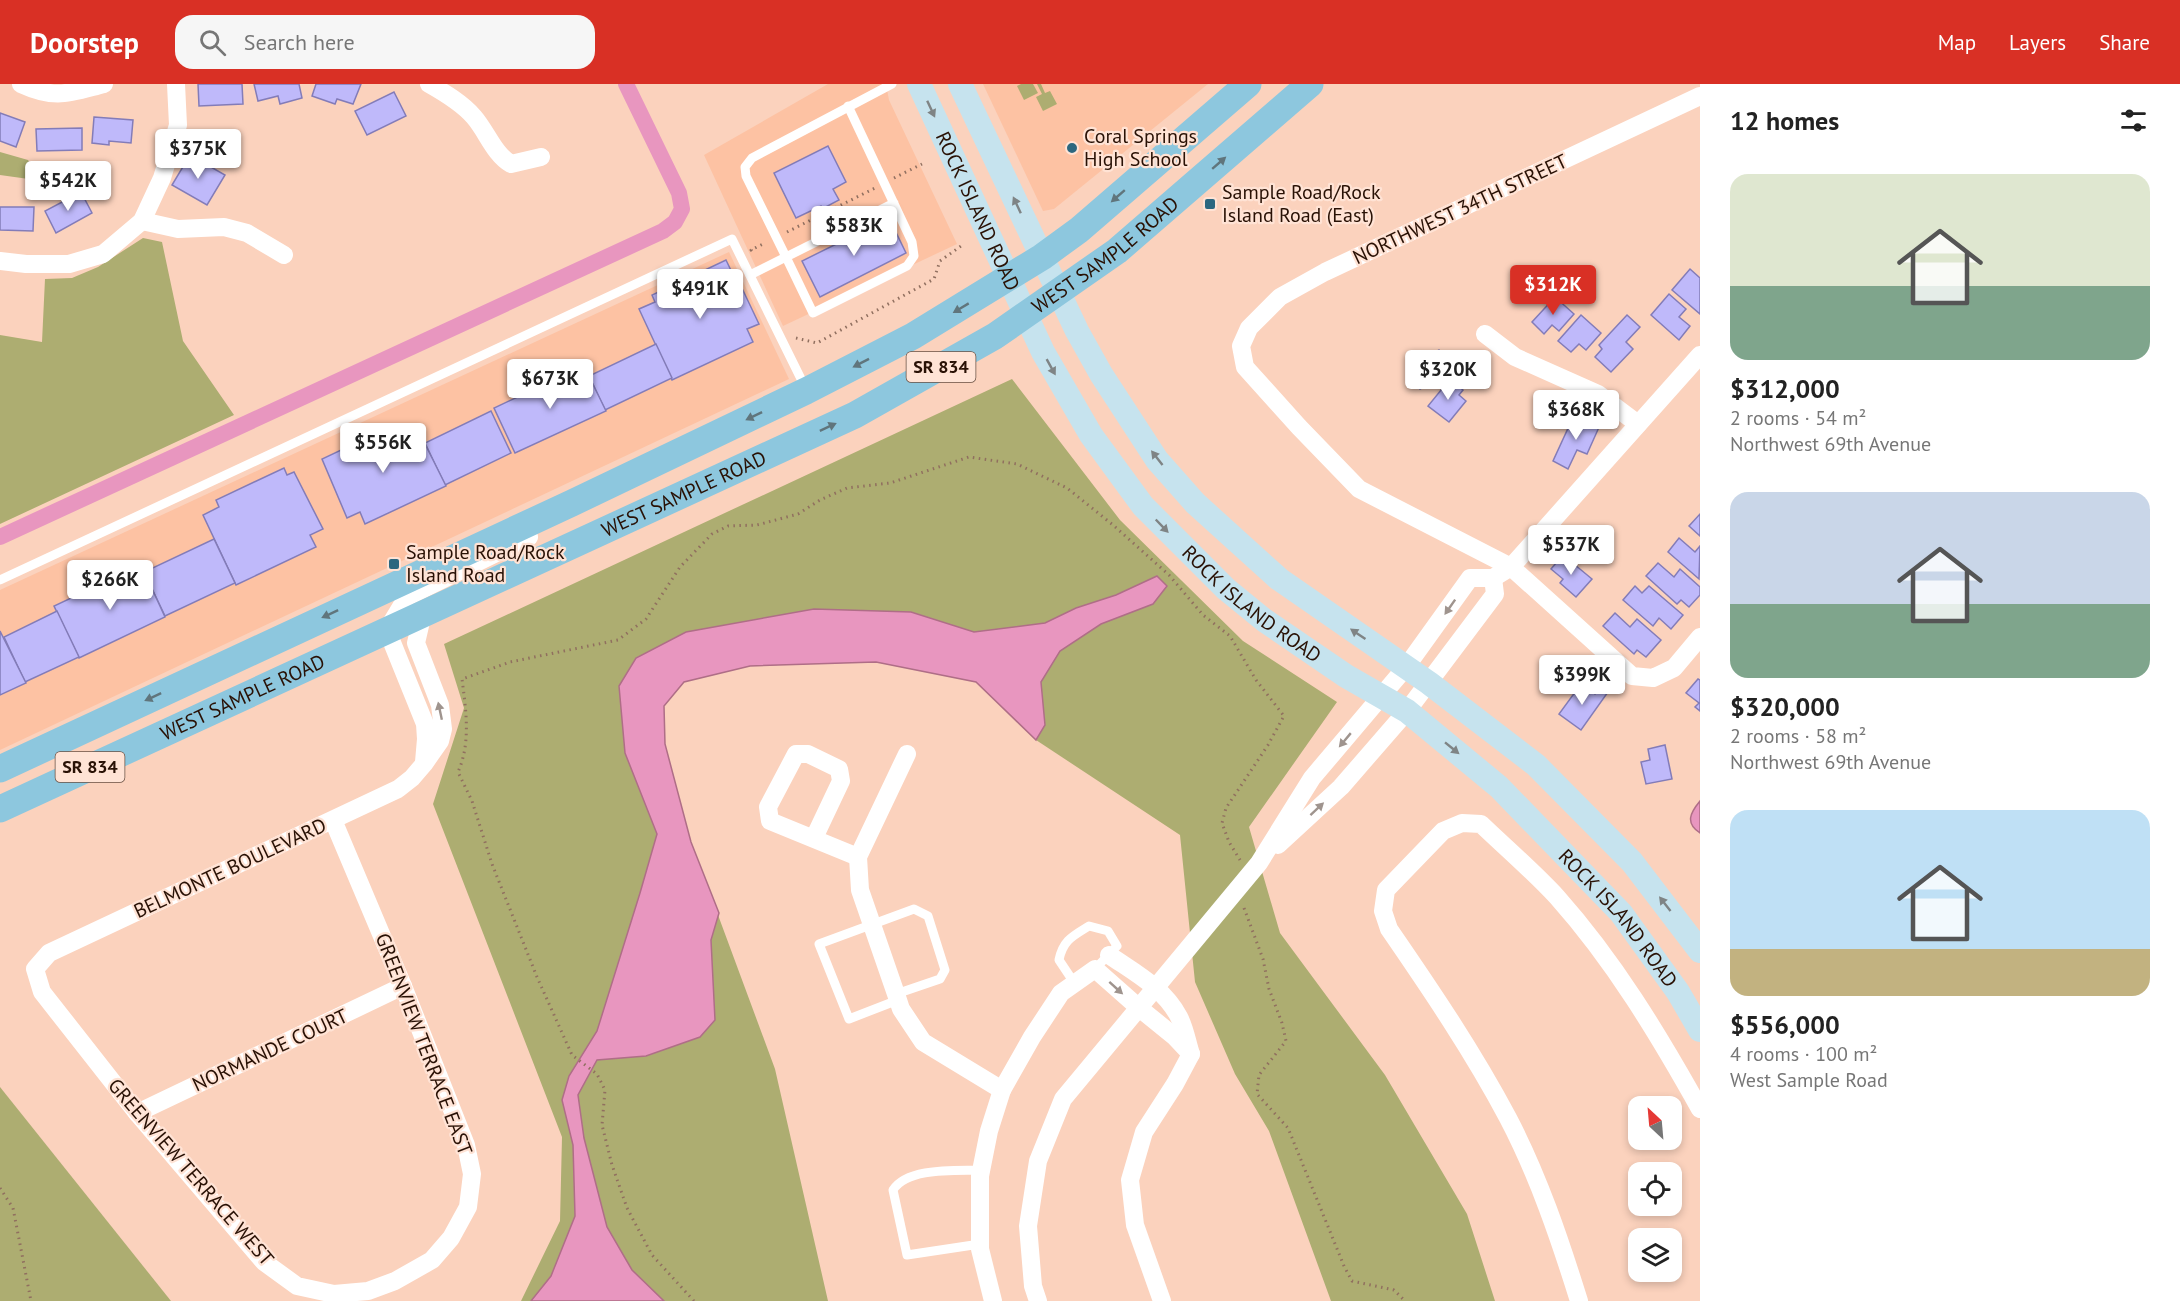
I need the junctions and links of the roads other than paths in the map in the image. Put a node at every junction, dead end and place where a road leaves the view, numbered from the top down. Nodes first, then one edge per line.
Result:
1 (21, 84) edge
2 (104, 84) edge
3 (176, 84) edge
4 (431, 84) edge
5 (892, 84) edge
6 (919, 84) edge
7 (960, 84) edge
8 (1248, 84) edge
9 (1310, 84) edge
10 (1700, 96) edge
11 (848, 106) junction
12 (541, 157) dead end
13 (894, 203) junction
14 (874, 213) junction
15 (142, 221) junction
16 (858, 221) junction
17 (879, 222) dead end
18 (863, 231) dead end
19 (815, 243) junction
20 (802, 249) junction
21 (819, 252) dead end
22 (284, 255) dead end
23 (786, 257) junction
24 (1042, 257) junction
25 (896, 258) dead end
26 (807, 259) dead end
27 (0, 261) edge
28 (881, 266) dead end
29 (902, 268) junction
30 (750, 275) junction
31 (859, 276) dead end
32 (886, 276) junction
33 (1010, 279) junction
34 (864, 287) junction
35 (837, 288) dead end
36 (1059, 292) junction
37 (824, 294) dead end
38 (842, 298) junction
39 (830, 305) junction
40 (1025, 314) junction
41 (1485, 334) dead end
42 (1700, 355) edge
43 (806, 391) junction
44 (1638, 424) junction
45 (572, 503) junction
46 (1511, 567) junction
47 (1493, 578) junction
48 (0, 580) edge
49 (370, 595) junction
50 (423, 613) junction
51 (387, 630) junction
52 (1700, 637) edge
53 (1406, 667) junction
54 (1429, 683) junction
55 (1382, 695) junction
56 (1407, 711) junction
57 (179, 725) junction
58 (907, 754) dead end
59 (424, 764) junction
60 (0, 769) edge
61 (0, 809) edge
62 (333, 820) junction
63 (814, 838) junction
64 (858, 857) junction
65 (1259, 863) junction
66 (872, 924) junction
67 (1700, 951) edge
68 (1109, 955) junction
69 (35, 969) joint
70 (1095, 969) junction
71 (1075, 984) junction
72 (403, 986) junction
73 (1155, 986) junction
74 (897, 997) junction
75 (1138, 1007) junction
76 (1700, 1030) edge
77 (1191, 1054) junction
78 (1002, 1090) junction
79 (1700, 1108) edge
80 (137, 1113) junction
81 (981, 1170) junction
82 (980, 1245) junction
83 (395, 1281) joint
84 (993, 1301) edge
85 (1038, 1301) edge
86 (1162, 1301) edge
87 (1579, 1301) edge

1 - 2 street
3 - 15 street
4 - 12 street
5 - 11 lane
6 -> 33 main road, ROCK ISLAND ROAD
24 -> 7 main road, ROCK ISLAND ROAD
8 -> 24 main road, WEST SAMPLE ROAD / SR 834
36 -> 9 main road, WEST SAMPLE ROAD / SR 834
10 - 46 street, NORTHWEST 34TH STREET
11 - 13 lane
11 - 23 lane
13 - 14 lane
13 - 29 lane
14 - 16 lane
14 - 17 lane
15 - 22 street
15 - 27 street
16 - 18 lane
16 - 19 lane
19 - 20 lane
19 - 21 lane
20 - 23 lane
20 - 26 lane
23 - 30 lane
23 - 39 lane
24 - 33 main road, WEST SAMPLE ROAD / SR 834
24 - 36 main road, ROCK ISLAND ROAD
25 - 29 lane
28 - 32 lane
29 - 32 lane
30 - 43 lane
30 - 48 lane
31 - 34 lane
32 - 34 lane
33 - 40 main road, ROCK ISLAND ROAD
33 -> 43 main road, WEST SAMPLE ROAD / SR 834
34 - 38 lane
35 - 38 lane
36 - 40 main road, WEST SAMPLE ROAD / SR 834
53 -> 36 main road, ROCK ISLAND ROAD
37 - 39 lane
38 - 39 lane
50 -> 40 main road, WEST SAMPLE ROAD / SR 834
40 -> 55 main road, ROCK ISLAND ROAD
41 - 44 street
42 - 44 street
43 -> 45 main road, WEST SAMPLE ROAD / SR 834
44 - 46 street
45 - 49 main road, WEST SAMPLE ROAD / SR 834
45 - 51 street
46 - 47 street
46 - 52 street
47 -> 53 street
47 - 54 street
49 - 57 main road
49 -> 60 main road, WEST SAMPLE ROAD / SR 834
50 - 51 main road, WEST SAMPLE ROAD / SR 834
59 -> 50 street, BELMONTE BOULEVARD
51 - 57 main road, WEST SAMPLE ROAD / SR 834
51 - 59 street
53 - 54 main road, ROCK ISLAND ROAD
53 - 55 street
54 - 56 street
67 -> 54 main road, ROCK ISLAND ROAD
55 - 56 main road, ROCK ISLAND ROAD
55 -> 65 street
65 -> 56 street
56 -> 76 main road, ROCK ISLAND ROAD
57 - 61 main road, WEST SAMPLE ROAD / SR 834
58 - 64 street
59 - 62 street, BELMONTE BOULEVARD
62 - 69 street, BELMONTE BOULEVARD
62 - 72 street, GREENVIEW TERRACE EAST
63 - 63 street
63 - 64 street
64 - 66 street
65 - 73 street
66 - 74 street
66 - 74 lane
66 - 74 lane
68 - 70 lane
68 - 71 lane
68 - 73 street
69 - 80 street, GREENVIEW TERRACE WEST
70 - 71 street
70 -> 75 street
71 - 78 street
72 - 80 street, NORMANDE COURT
72 - 83 street, GREENVIEW TERRACE EAST
73 - 75 street
73 - 77 street
74 - 78 street
75 - 77 street
75 - 85 street
77 - 86 street
78 - 81 street
79 - 87 street
80 - 83 street, GREENVIEW TERRACE WEST
81 - 82 street
81 - 82 lane
82 - 84 street

